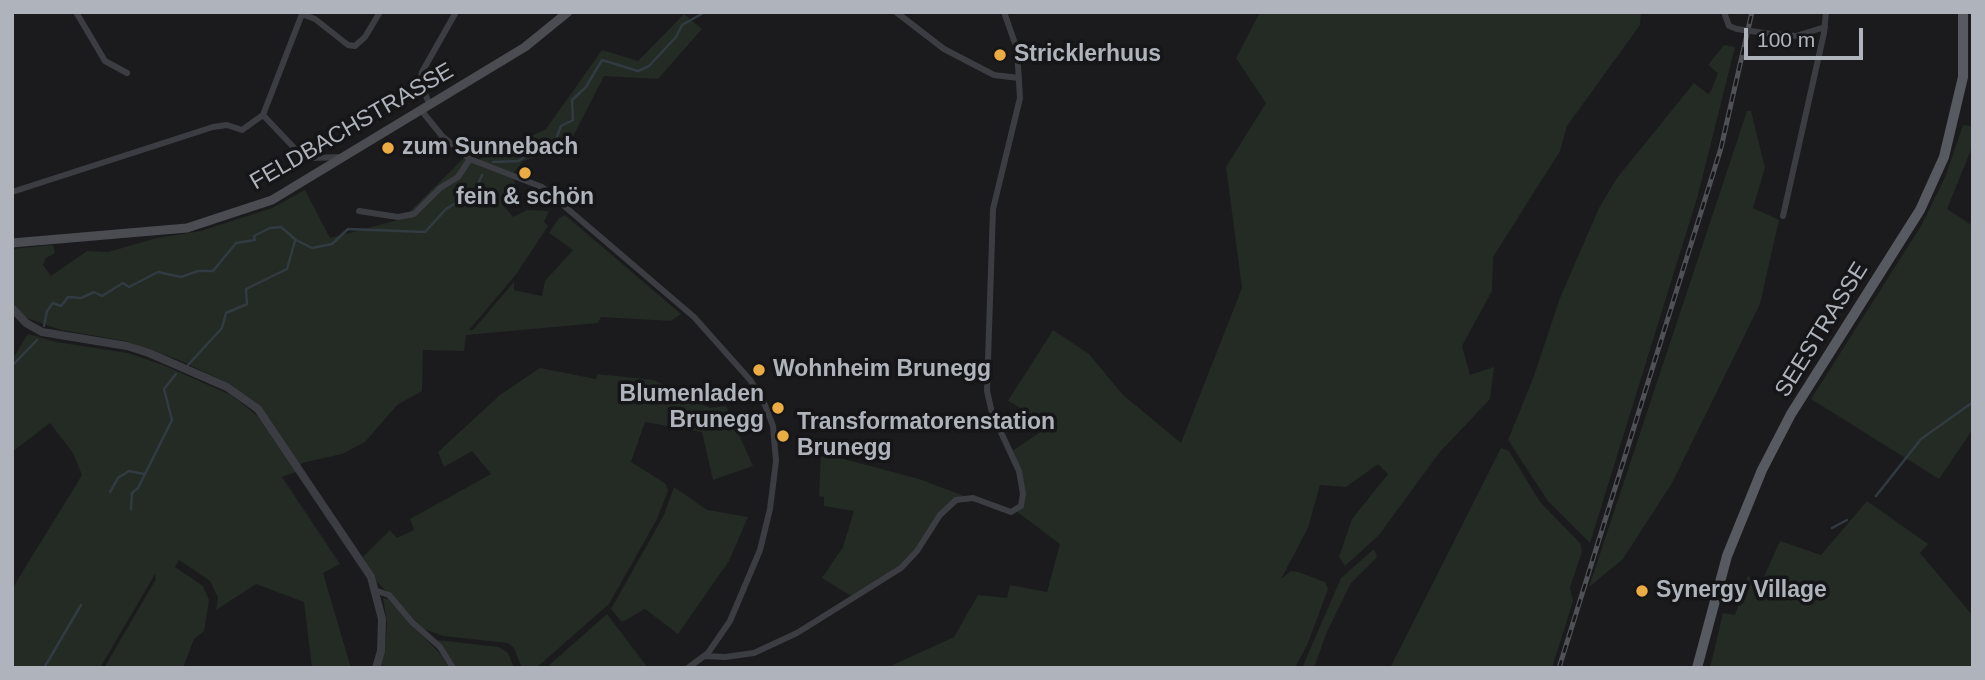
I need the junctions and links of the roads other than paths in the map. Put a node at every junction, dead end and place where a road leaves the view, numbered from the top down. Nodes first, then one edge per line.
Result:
1 (76, 12) edge
2 (380, 12) edge
3 (456, 12) edge
4 (568, 12) edge
5 (896, 12) edge
6 (1004, 12) edge
7 (1724, 12) edge
8 (1826, 12) edge
9 (1963, 12) edge
10 (1825, 27) junction
11 (127, 73) dead end
12 (1019, 78) junction
13 (430, 105) junction
14 (421, 110) junction
15 (263, 115) junction
16 (343, 157) junction
17 (470, 159) junction
18 (12, 192) edge
19 (359, 211) dead end
20 (1783, 216) dead end
21 (12, 243) edge
22 (12, 309) edge
23 (377, 591) junction
24 (704, 656) junction
25 (376, 668) edge
26 (453, 668) edge
27 (688, 668) edge
28 (1697, 668) edge

1 - 11 street
2 - 15 street
3 - 13 street
4 - 13 main road, FELDBACHSTRASSE
5 - 12 street
6 - 12 street
7 - 10 street, bridge
8 - 10 street
9 - 28 main road, SEESTRASSE
10 - 20 street
12 - 24 street
13 - 14 main road, FELDBACHSTRASSE
14 - 16 main road, FELDBACHSTRASSE
14 - 17 street
15 - 16 street
15 - 18 street
16 - 21 main road, FELDBACHSTRASSE
17 - 19 street
17 - 24 street
22 - 23 street
23 - 25 street
23 - 26 street
24 - 27 street

